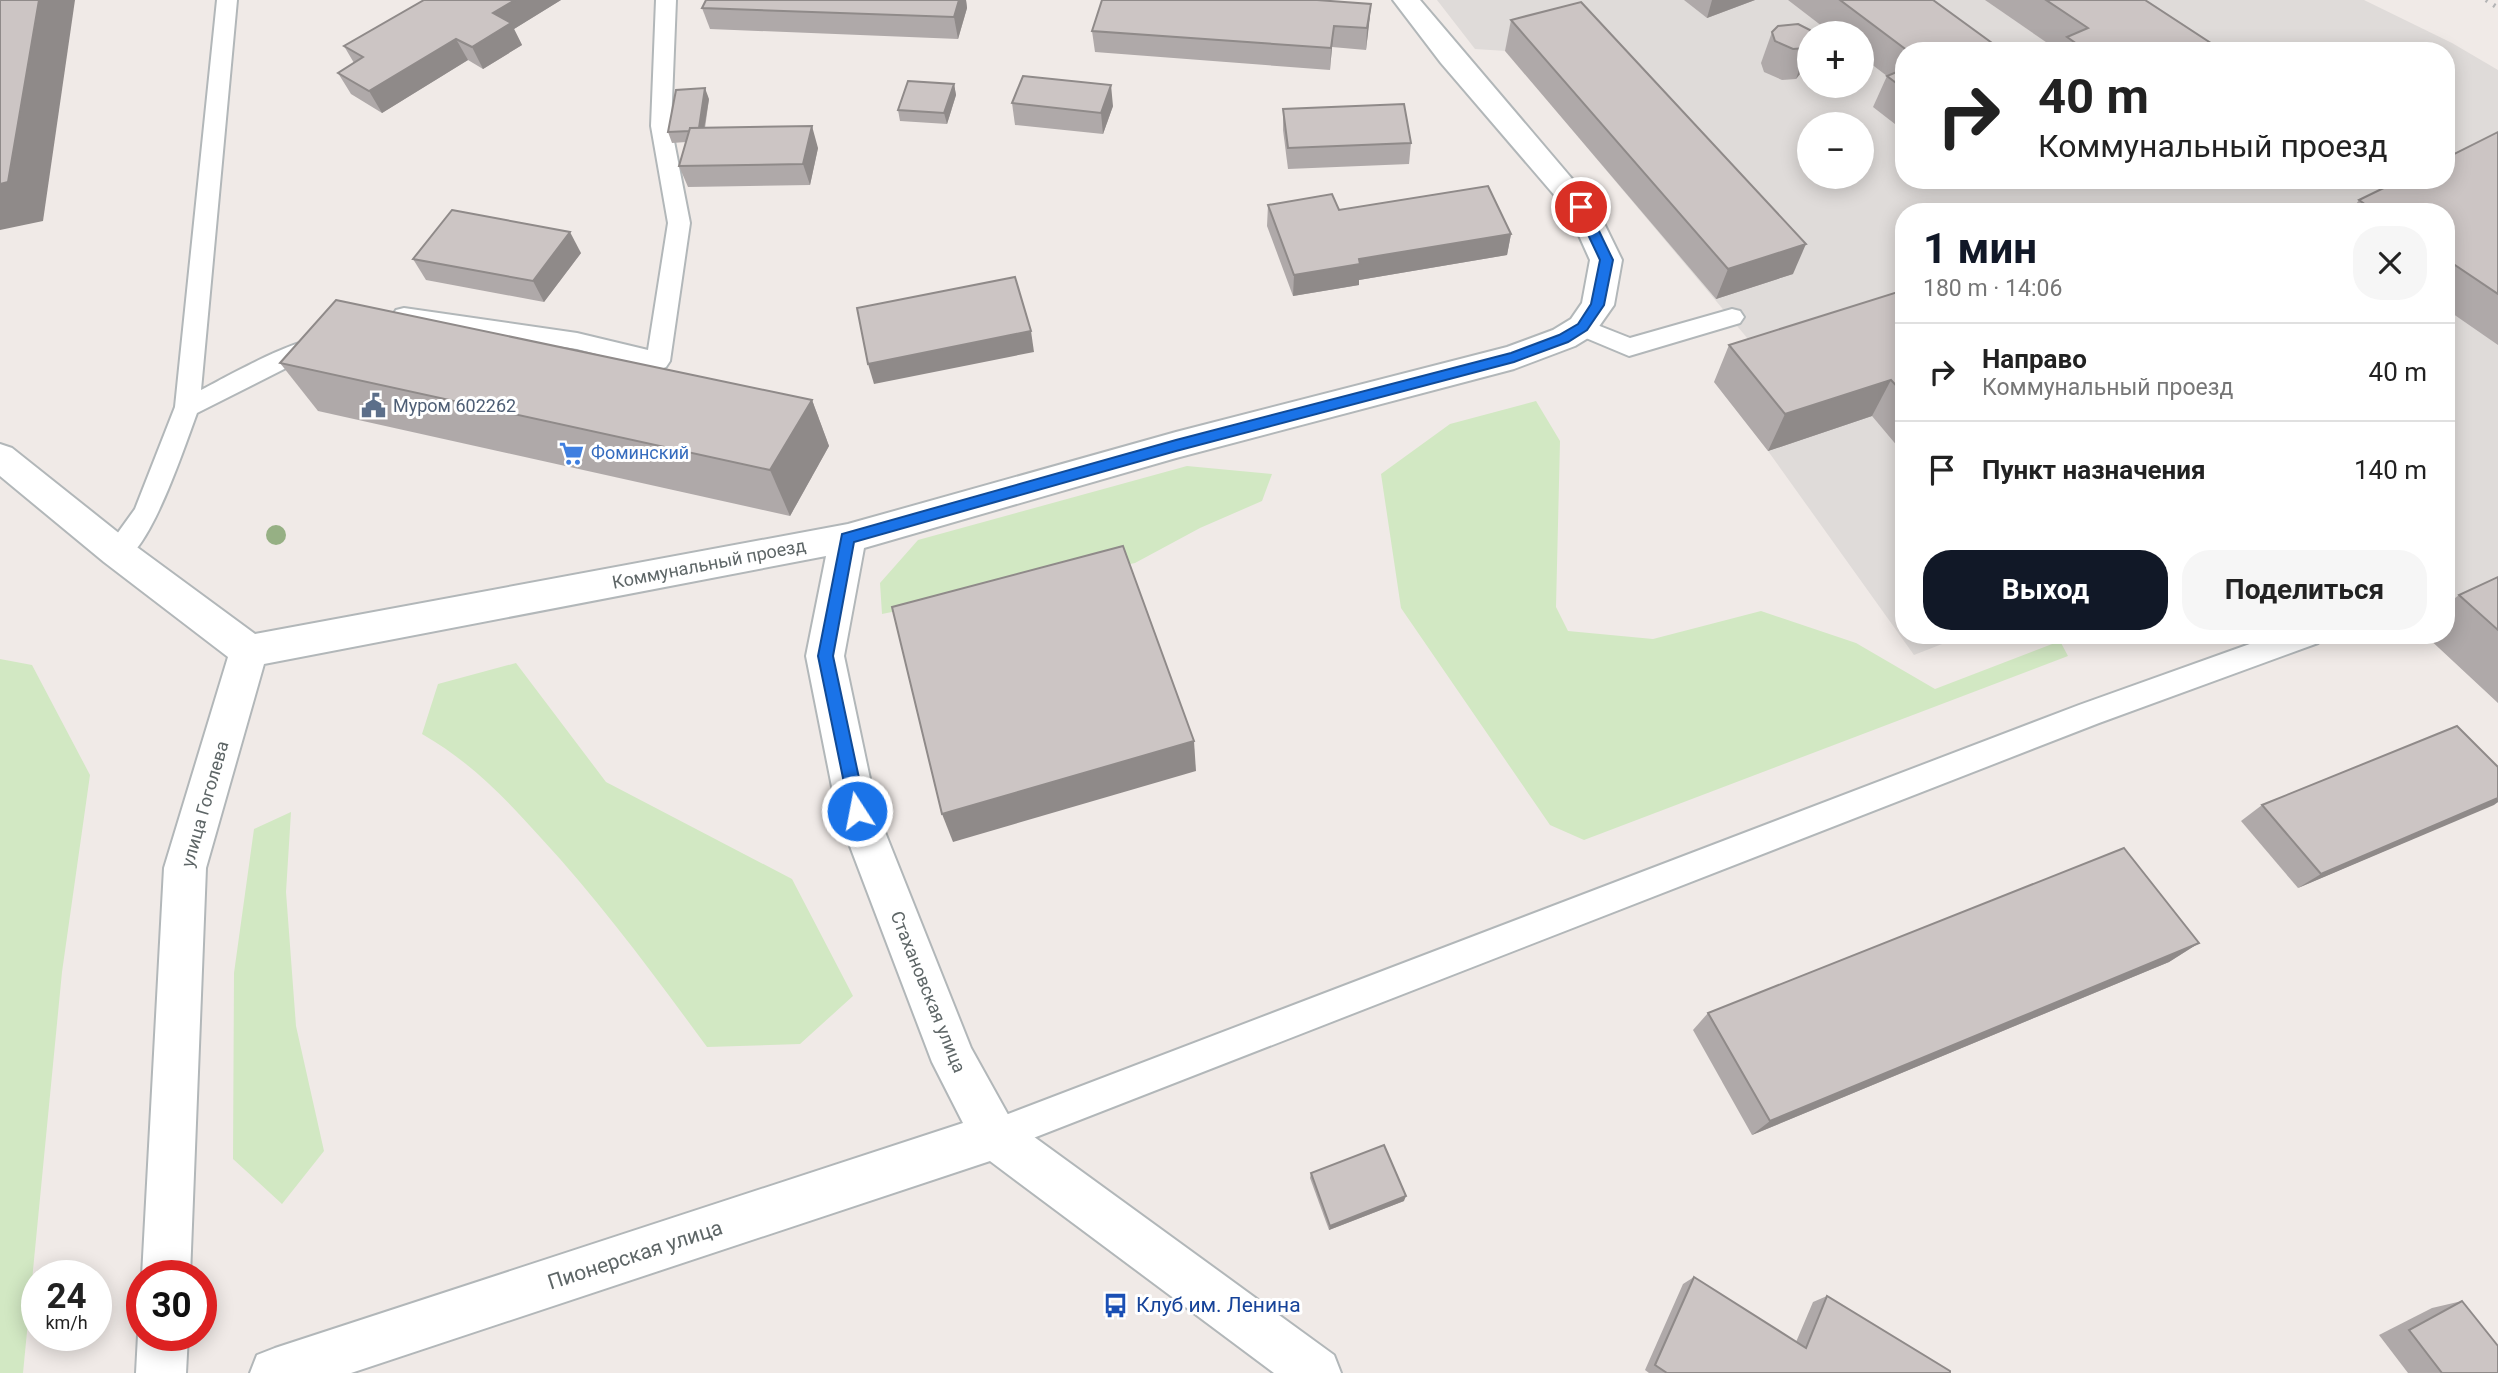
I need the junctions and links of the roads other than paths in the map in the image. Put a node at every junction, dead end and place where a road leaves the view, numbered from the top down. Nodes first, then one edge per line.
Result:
1 (227, 0) edge
2 (666, 0) edge
3 (1406, 0) edge
4 (1732, 317) dead end
5 (376, 325) edge
6 (1582, 327) junction
7 (338, 338) edge
8 (187, 407) junction
9 (0, 457) edge
10 (848, 538) junction
11 (117, 552) junction
12 (2283, 644) edge
13 (249, 651) junction
14 (995, 1136) junction
15 (167, 1260) edge
16 (162, 1351) edge
17 (161, 1373) edge
18 (275, 1373) edge
19 (1315, 1373) edge

1 - 8 lane
2 - 5 lane
3 - 6 street
4 - 6 lane
6 - 10 street, Коммунальный проезд
7 - 8 lane
8 - 11 lane
9 - 11 street
10 - 13 street, Коммунальный проезд
10 - 14 street, Стахановская улица
11 - 13 street
12 - 14 lane
13 - 15 street, улица Гоголева
14 - 18 street, Пионерская улица
14 - 19 street, Стахановская улица
16 - 17 street

